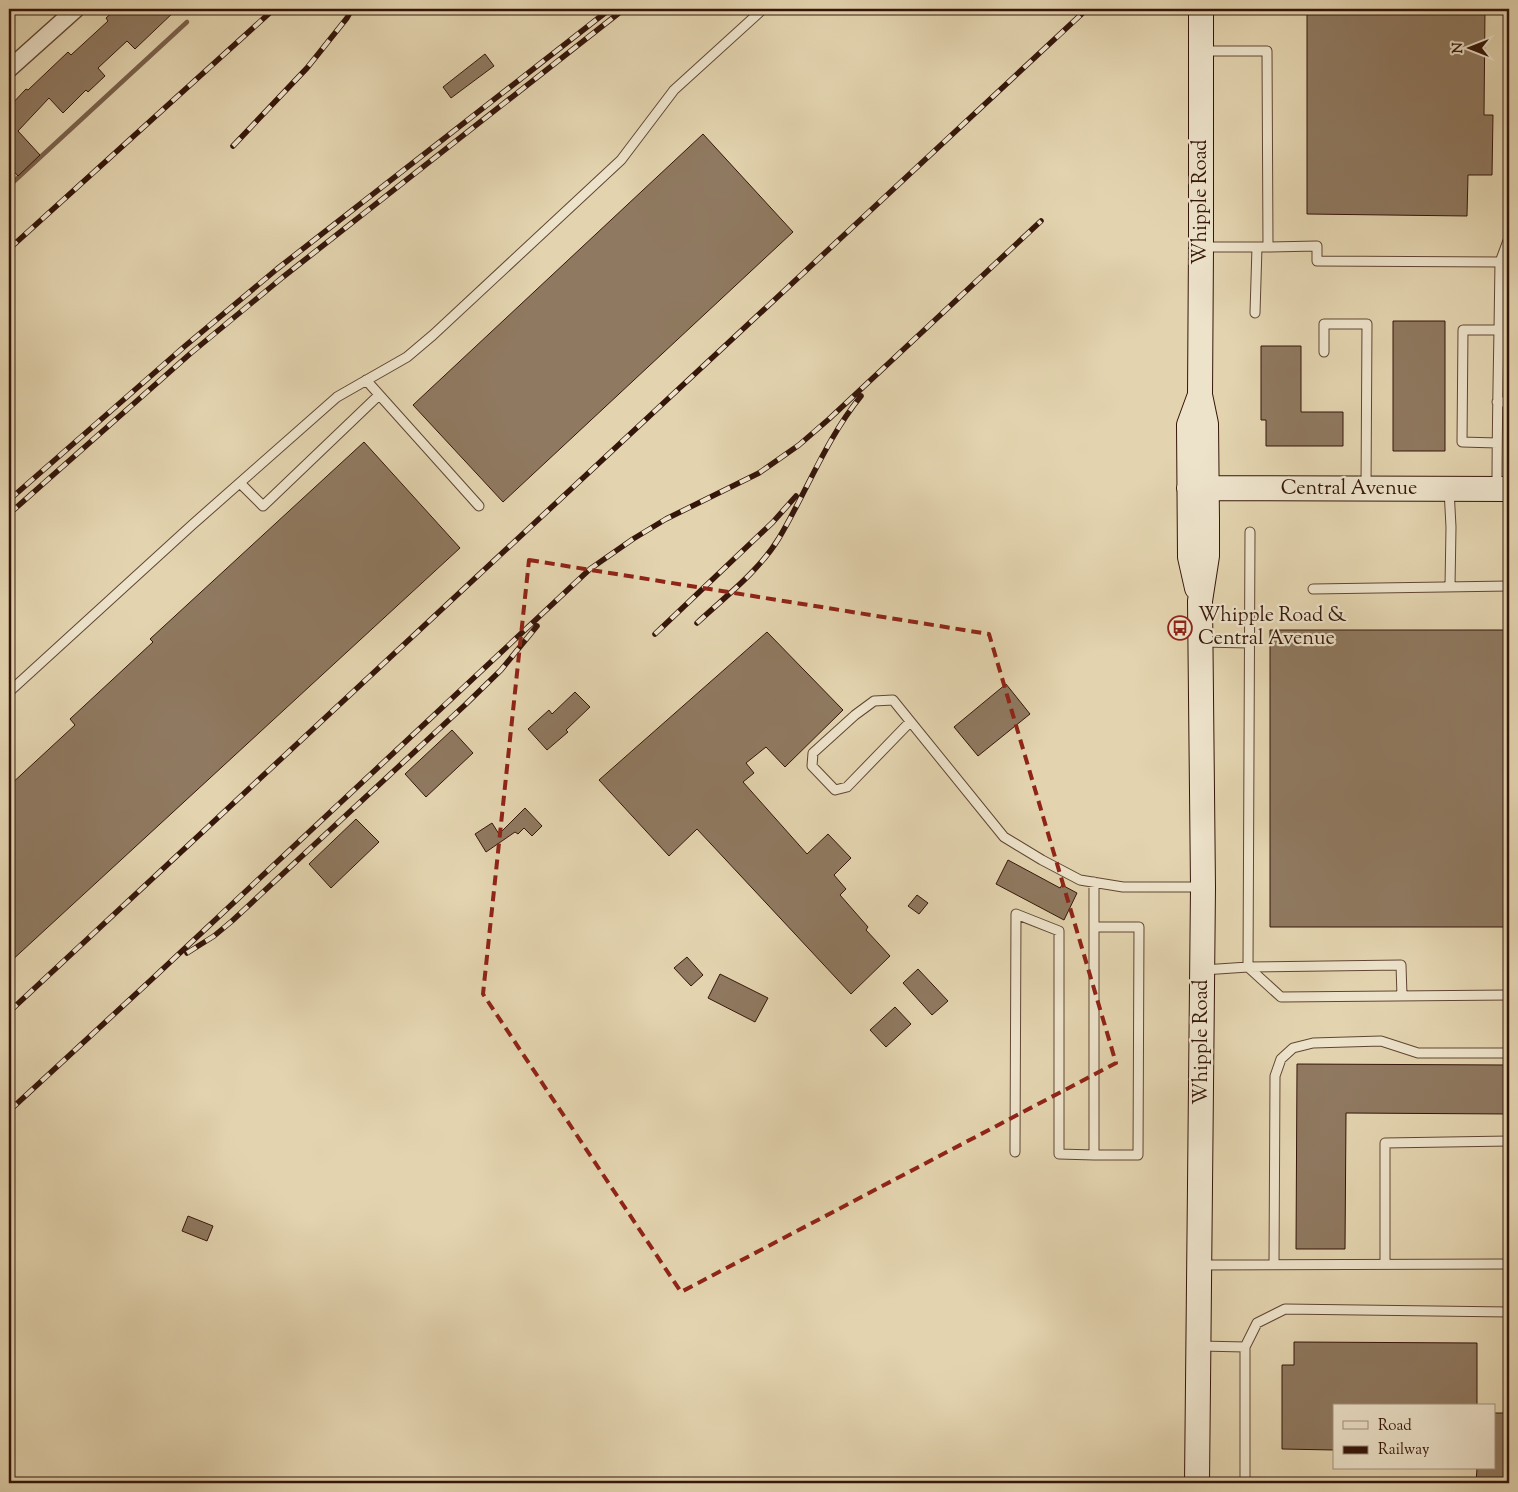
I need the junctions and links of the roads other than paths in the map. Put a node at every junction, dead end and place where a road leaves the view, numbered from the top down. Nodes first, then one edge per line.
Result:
1 (76, 9) edge
2 (763, 9) edge
3 (1201, 9) edge
4 (1201, 51) junction
5 (9, 69) edge
6 (1509, 238) edge
7 (1201, 247) junction
8 (1257, 247) junction
9 (1268, 247) junction
10 (1500, 262) junction
11 (1255, 313) dead end
12 (1509, 327) edge
13 (1499, 330) junction
14 (1324, 352) dead end
15 (366, 380) junction
16 (379, 395) junction
17 (1497, 402) junction
18 (1509, 402) edge
19 (1497, 443) junction
20 (240, 483) junction
21 (1198, 488) junction
22 (1366, 488) junction
23 (1450, 489) junction
24 (1503, 489) edge
25 (479, 506) dead end
26 (1250, 532) dead end
27 (1450, 586) junction
28 (1509, 586) edge
29 (1312, 589) dead end
30 (1200, 642) junction
31 (1249, 643) junction
32 (9, 692) edge
33 (910, 722) junction
34 (1094, 882) junction
35 (1203, 887) junction
36 (1094, 927) junction
37 (1248, 967) junction
38 (1202, 970) junction
39 (1509, 995) edge
40 (1402, 996) junction
41 (1509, 1053) edge
42 (1509, 1141) edge
43 (1015, 1152) dead end
44 (1094, 1154) junction
45 (1274, 1264) junction
46 (1385, 1264) junction
47 (1509, 1264) edge
48 (1200, 1265) junction
49 (1509, 1312) edge
50 (1199, 1346) junction
51 (1245, 1347) junction
52 (1197, 1483) edge
53 (1245, 1483) edge

1 - 5 street
2 - 15 lane
3 - 4 main road, Whipple Road
4 - 7 main road, Whipple Road
4 - 9 lane
6 - 10 lane
7 - 8 lane
7 - 21 main road, Whipple Road
8 - 9 lane
8 - 11 lane
9 - 10 lane
10 - 13 lane
12 - 13 lane
13 - 17 lane
13 - 19 lane
14 - 22 lane
15 - 16 lane
15 - 20 lane
16 - 20 lane
16 - 25 lane
17 - 18 lane
17 - 19 lane
19 - 24 lane
20 - 32 lane
21 - 22 main road, Central Avenue
21 - 30 main road, Whipple Road
22 - 23 main road, Central Avenue
23 - 24 main road, Central Avenue
23 - 27 lane
26 - 31 lane
27 - 28 lane
27 - 29 lane
30 - 31 lane
30 - 35 main road, Whipple Road
31 - 37 lane
33 - 33 lane
33 - 34 lane
34 - 35 lane
34 - 36 lane
35 - 38 main road, Whipple Road
36 - 44 lane
36 - 44 lane
37 - 38 lane
37 - 40 lane
37 - 40 lane
38 - 48 main road, Whipple Road
39 - 40 lane
41 - 45 lane
42 - 46 lane
43 - 44 lane
45 - 46 lane
45 - 48 lane
46 - 47 lane
48 - 50 main road, Whipple Road
49 - 51 lane
50 - 51 lane
50 - 52 main road, Whipple Road
51 - 53 lane

